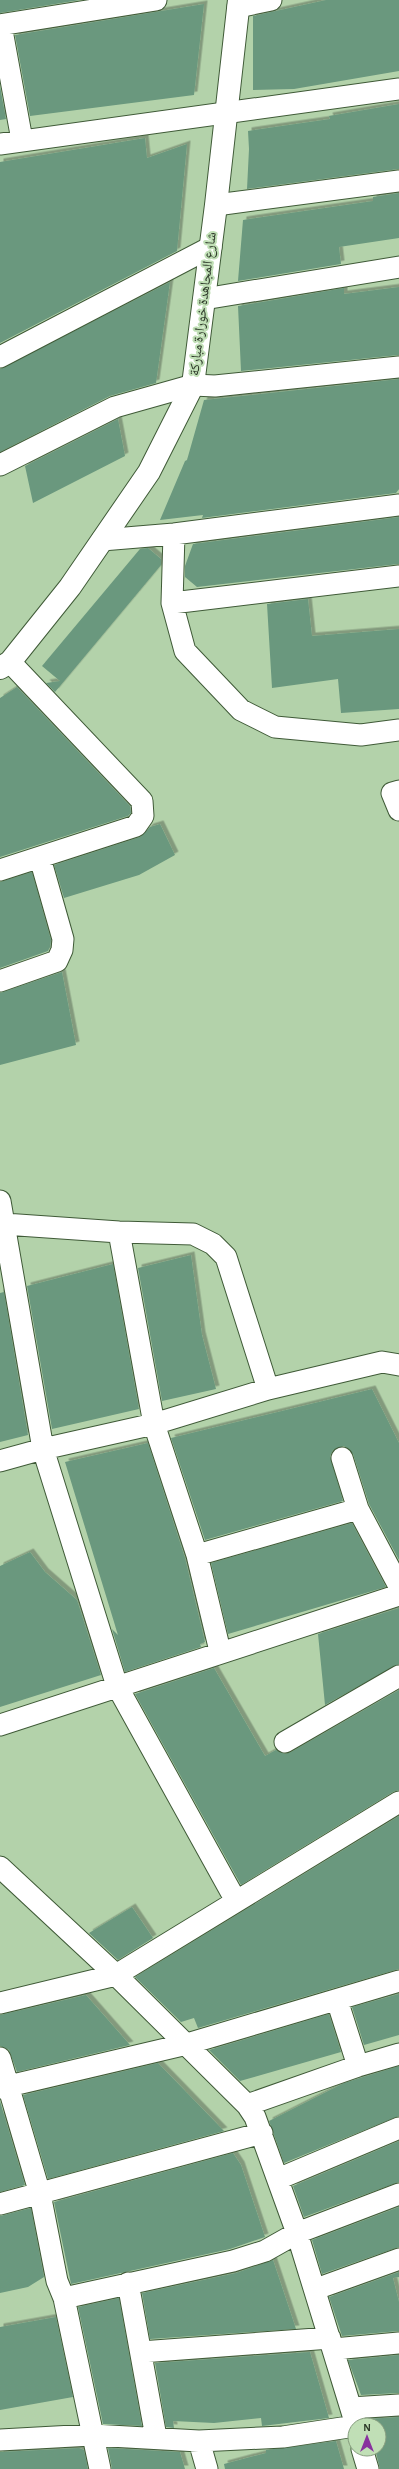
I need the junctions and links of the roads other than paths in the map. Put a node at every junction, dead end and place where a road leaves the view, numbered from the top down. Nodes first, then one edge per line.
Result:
1 (156, 0) edge
2 (271, 0) edge
3 (238, 3) edge
4 (0, 25) edge
5 (399, 89) edge
6 (226, 114) junction
7 (22, 140) junction
8 (0, 144) edge
9 (399, 181) edge
10 (216, 205) junction
11 (210, 247) junction
12 (399, 267) edge
13 (204, 299) junction
14 (0, 357) edge
15 (399, 367) edge
16 (193, 385) junction
17 (0, 465) edge
18 (399, 505) edge
19 (174, 534) junction
20 (102, 540) junction
21 (399, 576) edge
22 (172, 603) junction
23 (5, 665) edge
24 (399, 730) edge
25 (399, 791) edge
26 (399, 810) edge
27 (40, 858) junction
28 (0, 870) edge
29 (0, 981) edge
30 (0, 1201) edge
31 (2, 1225) edge
32 (119, 1232) junction
33 (399, 1365) edge
34 (268, 1389) junction
35 (154, 1424) junction
36 (43, 1449) junction
37 (342, 1458) dead end
38 (0, 1461) edge
39 (358, 1509) junction
40 (197, 1555) junction
41 (399, 1586) edge
42 (399, 1595) edge
43 (220, 1651) junction
44 (399, 1676) edge
45 (117, 1686) junction
46 (0, 1725) edge
47 (285, 1742) dead end
48 (399, 1802) edge
49 (5, 1878) edge
50 (236, 1901) junction
51 (116, 1975) junction
52 (399, 1981) edge
53 (337, 2000) junction
54 (0, 2003) edge
55 (187, 2044) junction
56 (399, 2054) edge
57 (0, 2058) edge
58 (358, 2066) junction
59 (5, 2087) edge
60 (247, 2105) junction
61 (399, 2128) edge
62 (262, 2133) junction
63 (278, 2179) junction
64 (40, 2194) junction
65 (399, 2194) edge
66 (0, 2204) edge
67 (298, 2233) junction
68 (399, 2259) edge
69 (128, 2283) junction
70 (316, 2289) junction
71 (64, 2298) junction
72 (399, 2343) edge
73 (332, 2344) junction
74 (140, 2352) junction
75 (399, 2405) edge
76 (353, 2417) edge
77 (363, 2417) edge
78 (347, 2422) edge
79 (92, 2435) junction
80 (156, 2437) junction
81 (0, 2440) edge
82 (199, 2441) junction
83 (364, 2457) edge
84 (100, 2469) edge
85 (207, 2469) edge
86 (368, 2469) edge

1 - 4 street
2 - 3 street
3 - 6 street, شارع المجاهدة خورارة مباركة
4 - 7 street
5 - 6 street
6 - 7 street
6 - 10 street, شارع المجاهدة خورارة مباركة
7 - 8 street
9 - 10 street
10 - 11 street, شارع المجاهدة خورارة مباركة
11 - 13 street, شارع المجاهدة خورارة مباركة
11 - 14 street
12 - 13 street
13 - 16 street, شارع المجاهدة خورارة مباركة
15 - 16 street
16 - 17 street
16 - 20 street, شارع المجاهدة خورارة مباركة
18 - 19 street
19 - 20 street
19 - 22 street
20 - 23 street, شارع المجاهدة خورارة مباركة
21 - 22 street
22 - 24 street
23 - 27 street
25 - 26 street
27 - 28 street
27 - 29 street
30 - 31 street
31 - 32 street
31 - 36 street
32 - 34 street
32 - 35 street
33 - 34 street
34 - 35 street
35 - 36 street
35 - 40 street
36 - 38 street
36 - 45 street
37 - 39 street
39 - 40 street
39 - 41 street
40 - 43 street
42 - 43 street
43 - 45 street
44 - 47 street
45 - 46 street
45 - 50 street
48 - 50 street
49 - 51 street
50 - 51 street
51 - 54 street
51 - 55 street
52 - 53 street
53 - 55 street
53 - 58 street
55 - 59 street
55 - 60 street
56 - 58 street
57 - 59 street
58 - 60 street
59 - 64 street
60 - 62 street
61 - 63 street
62 - 63 street
62 - 64 street
63 - 67 street
64 - 66 street
64 - 71 street
65 - 67 street
67 - 69 street
67 - 70 street
68 - 70 street
69 - 71 street
69 - 74 street
70 - 73 street
71 - 79 street
72 - 73 street
73 - 74 street
73 - 76 street
74 - 80 street
75 - 77 street
78 - 82 street
79 - 80 street
79 - 81 street
79 - 84 street
80 - 82 street
82 - 85 street
83 - 86 street

